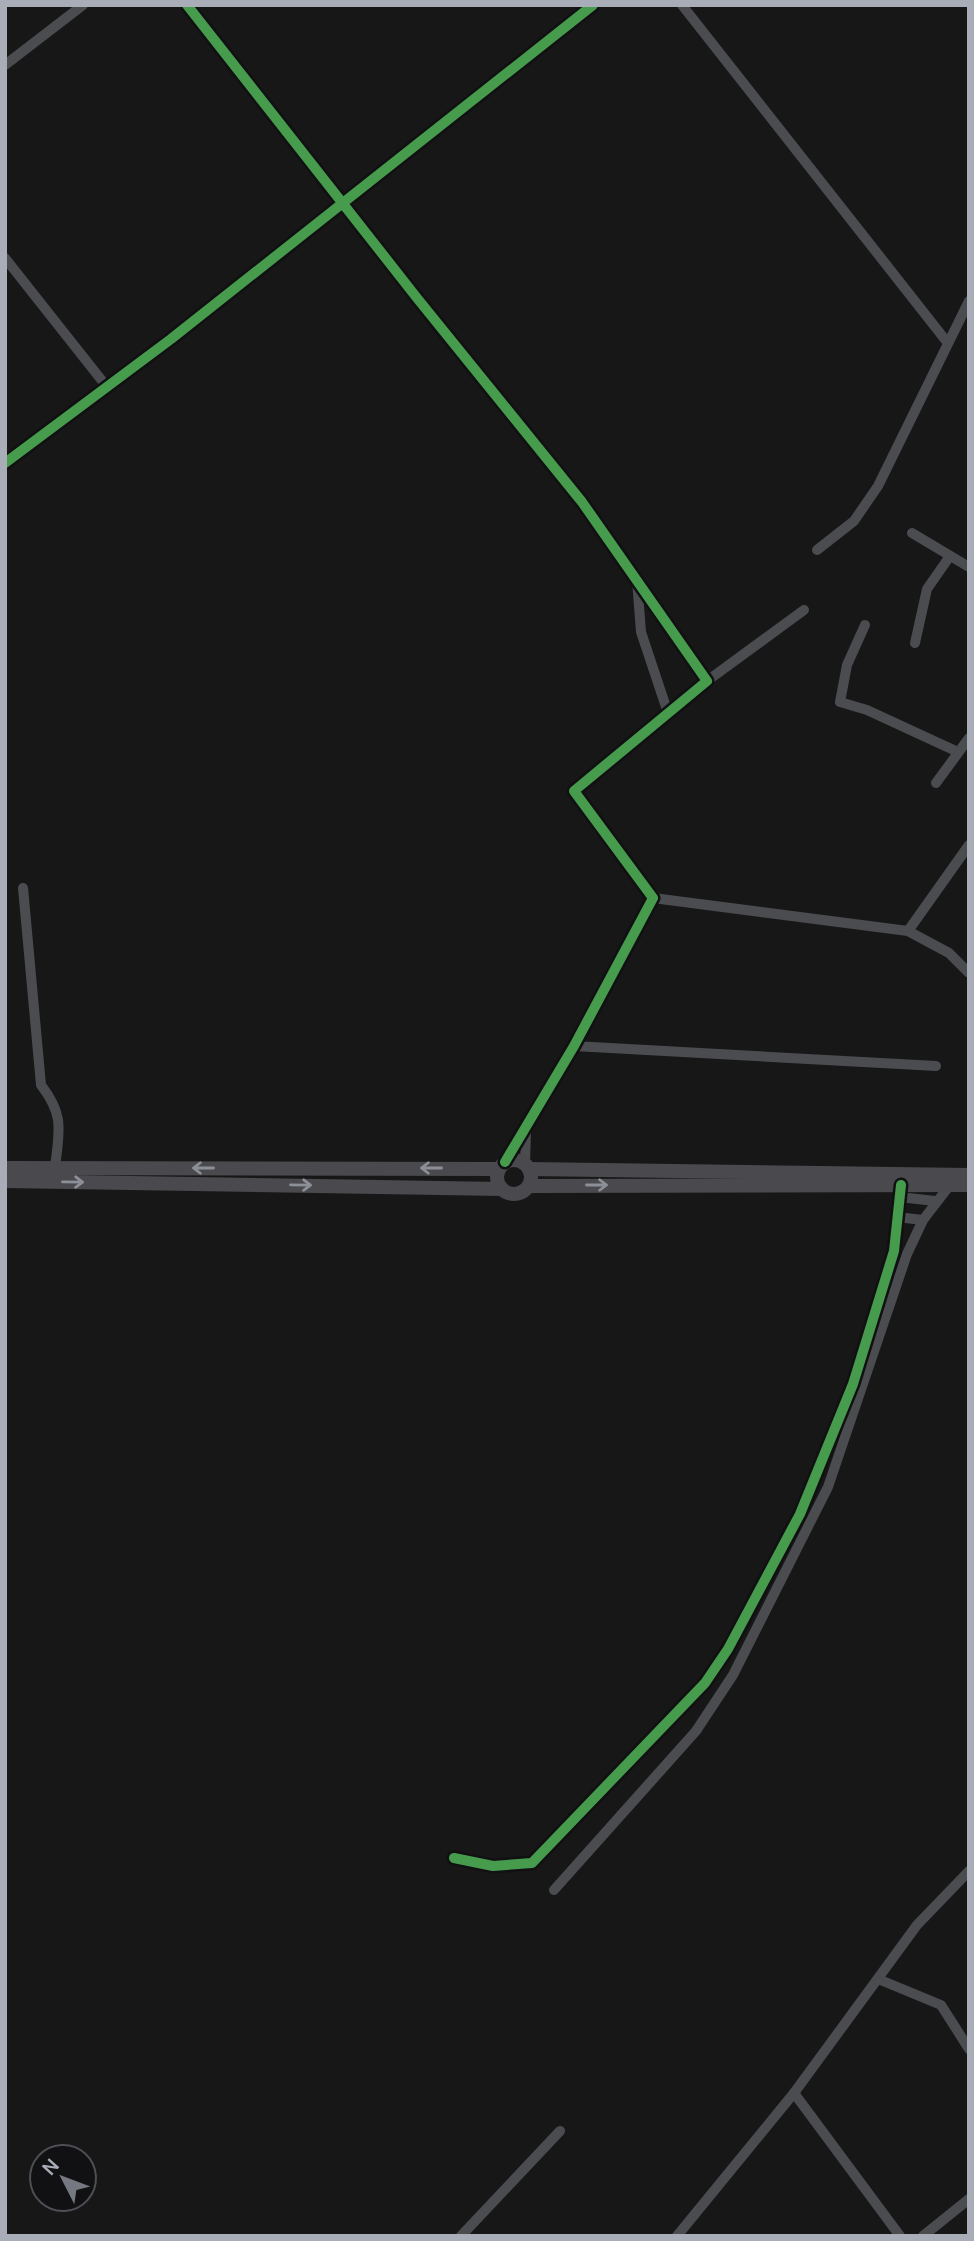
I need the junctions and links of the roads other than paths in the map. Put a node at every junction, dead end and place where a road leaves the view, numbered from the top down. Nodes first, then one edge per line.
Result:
1 (83, 5) edge
2 (187, 5) edge
3 (593, 5) edge
4 (682, 5) edge
5 (5, 65) edge
6 (344, 202) junction
7 (5, 258) edge
8 (969, 301) edge
9 (947, 342) junction
10 (107, 387) junction
11 (5, 463) edge
12 (912, 533) dead end
13 (817, 550) dead end
14 (950, 556) junction
15 (969, 567) edge
16 (636, 579) junction
17 (804, 610) dead end
18 (865, 625) dead end
19 (915, 643) dead end
20 (707, 681) junction
21 (668, 713) junction
22 (969, 737) edge
23 (958, 752) junction
24 (936, 783) dead end
25 (969, 845) edge
26 (23, 888) dead end
27 (653, 898) junction
28 (908, 931) junction
29 (969, 973) edge
30 (575, 1046) junction
31 (936, 1066) dead end
32 (526, 1129) junction
33 (502, 1166) junction
34 (527, 1166) junction
35 (5, 1168) edge
36 (55, 1168) junction
37 (969, 1175) edge
38 (5, 1181) edge
39 (950, 1185) junction
40 (969, 1185) edge
41 (529, 1186) junction
42 (502, 1189) junction
43 (900, 1191) junction
44 (935, 1200) junction
45 (897, 1217) junction
46 (923, 1220) junction
47 (454, 1858) dead end
48 (969, 1871) edge
49 (554, 1890) dead end
50 (878, 1979) junction
51 (969, 2049) edge
52 (794, 2093) junction
53 (560, 2131) dead end
54 (969, 2199) edge
55 (461, 2236) edge
56 (677, 2236) edge
57 (900, 2236) edge
58 (923, 2236) edge

1 - 5 street
2 - 6 street
3 - 6 street
4 - 9 street
6 - 10 street
6 - 16 street
7 - 10 street
8 - 9 street
9 - 13 street
10 - 11 street
12 - 14 street
14 - 15 street
14 - 19 street
16 - 20 street
16 - 21 street
17 - 20 street
18 - 23 street
20 - 21 street
21 - 27 street
22 - 23 street
23 - 24 street
25 - 28 street
26 - 36 street
27 - 28 street
27 - 30 street
28 - 29 street
30 - 31 street
30 - 32 street
32 - 33 street
32 - 34 street
33 - 34 street
33 -> 36 street
33 - 42 street
34 - 37 street
34 - 41 street
35 - 36 street
38 -> 42 street
39 - 40 street
39 - 43 street
39 - 44 street
41 - 42 street
41 -> 43 street
43 - 44 street
43 - 45 street
44 - 46 street
45 - 46 street
45 - 47 street
46 - 49 street
48 - 50 street
50 - 51 street
50 - 52 street
52 - 56 street
52 - 57 street
53 - 55 street
54 - 58 street

